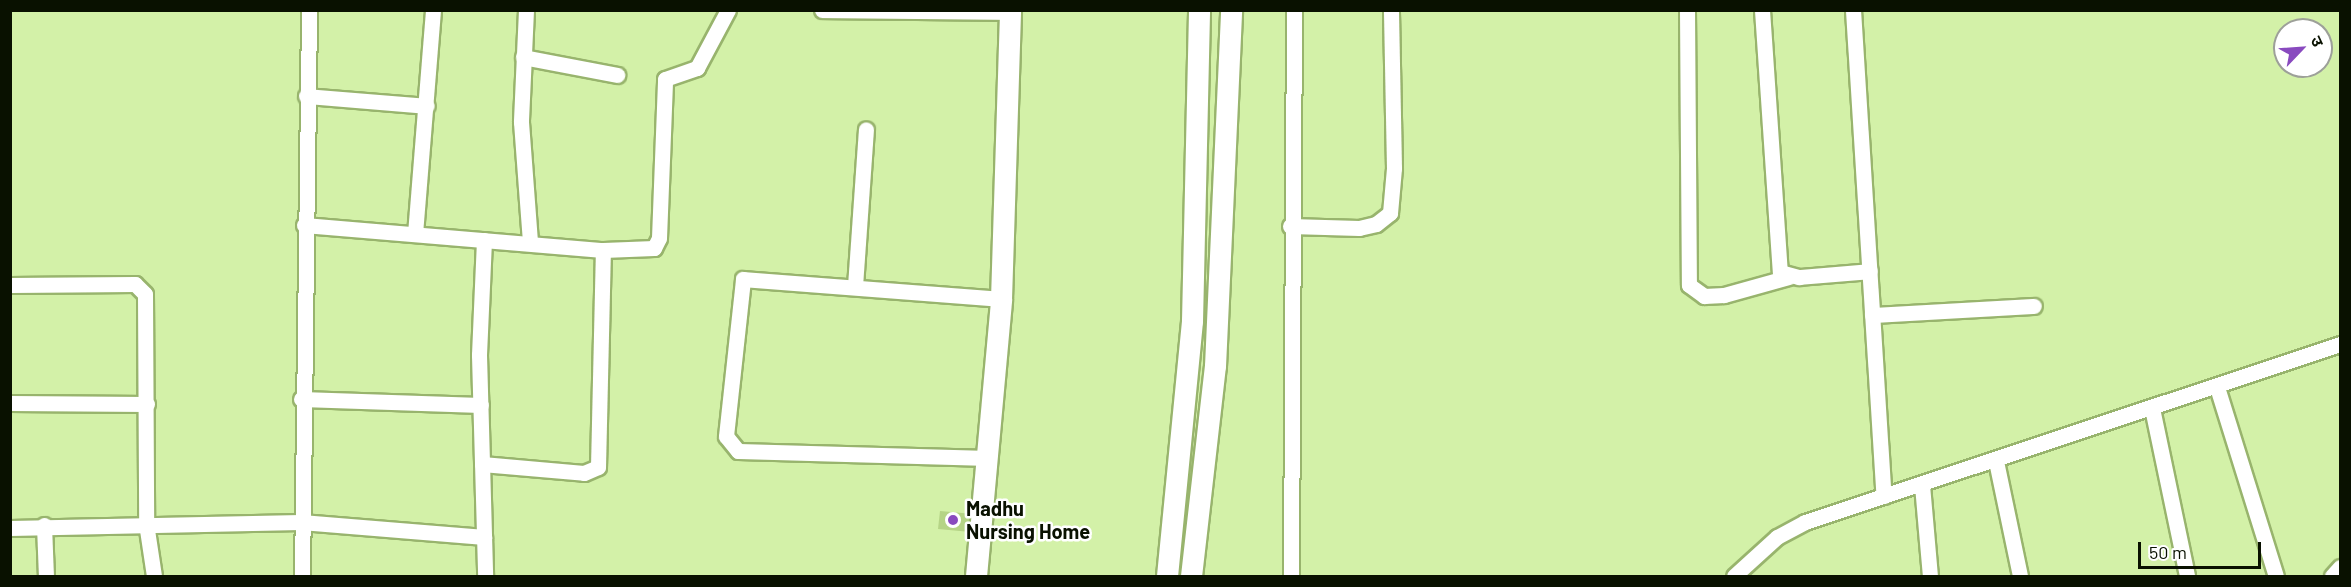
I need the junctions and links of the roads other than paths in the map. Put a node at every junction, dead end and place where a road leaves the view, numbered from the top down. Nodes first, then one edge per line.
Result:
1 (309, 10) edge
2 (433, 10) edge
3 (526, 10) edge
4 (728, 10) edge
5 (822, 10) edge
6 (1199, 10) edge
7 (1231, 10) edge
8 (1294, 10) edge
9 (1391, 10) edge
10 (1687, 10) edge
11 (1762, 10) edge
12 (1853, 10) edge
13 (1010, 11) edge
14 (523, 57) junction
15 (617, 75) dead end
16 (306, 96) junction
17 (427, 106) junction
18 (866, 129) dead end
19 (304, 225) junction
20 (1290, 226) junction
21 (415, 234) junction
22 (484, 240) junction
23 (530, 243) junction
24 (603, 250) junction
25 (1870, 271) junction
26 (1789, 277) junction
27 (10, 285) edge
28 (855, 286) junction
29 (1002, 299) junction
30 (2034, 306) dead end
31 (1872, 315) junction
32 (2340, 344) edge
33 (2217, 387) junction
34 (301, 399) junction
35 (10, 403) edge
36 (147, 404) junction
37 (481, 405) junction
38 (2152, 408) junction
39 (989, 458) junction
40 (1996, 461) junction
41 (482, 464) junction
42 (1922, 485) junction
43 (1884, 496) junction
44 (301, 522) junction
45 (146, 523) junction
46 (44, 525) junction
47 (10, 528) edge
48 (484, 537) junction
49 (2340, 567) edge
50 (46, 576) edge
51 (154, 576) edge
52 (302, 576) edge
53 (485, 576) edge
54 (976, 576) edge
55 (1167, 576) edge
56 (1191, 576) edge
57 (1291, 576) edge
58 (1734, 576) edge
59 (1930, 576) edge
60 (2020, 576) edge
61 (2187, 576) edge
62 (2276, 576) edge
63 (2332, 576) edge

1 - 16 street
2 - 17 street
3 - 14 street
4 - 24 street
5 - 13 street
6 - 55 main road
7 - 56 main road
8 - 20 street
9 - 20 street
10 - 26 street
11 - 26 street
12 - 25 street
13 - 29 main road
14 - 15 street
14 - 23 street
16 - 17 street
16 - 19 street
17 - 21 street
18 - 28 street
19 - 21 street
19 - 34 street
20 - 57 street
21 - 22 street
22 - 23 street
22 - 37 street
23 - 24 street
24 - 41 street
25 - 26 street
25 - 31 street
27 - 36 street
28 - 29 street
28 - 39 street
29 - 39 main road
30 - 31 street
31 - 43 street
32 - 33 street
33 - 38 street
33 - 62 street
34 - 37 street
34 - 44 street
35 - 36 street
36 - 45 street
37 - 41 street
38 - 40 street
38 - 61 street
39 - 54 main road
40 - 42 street
40 - 60 street
41 - 48 street
42 - 43 street
42 - 59 street
43 - 58 street
44 - 45 street
44 - 48 street
44 - 52 street
45 - 46 street
45 - 51 street
46 - 47 street
46 - 50 street
48 - 53 street
49 - 63 street

